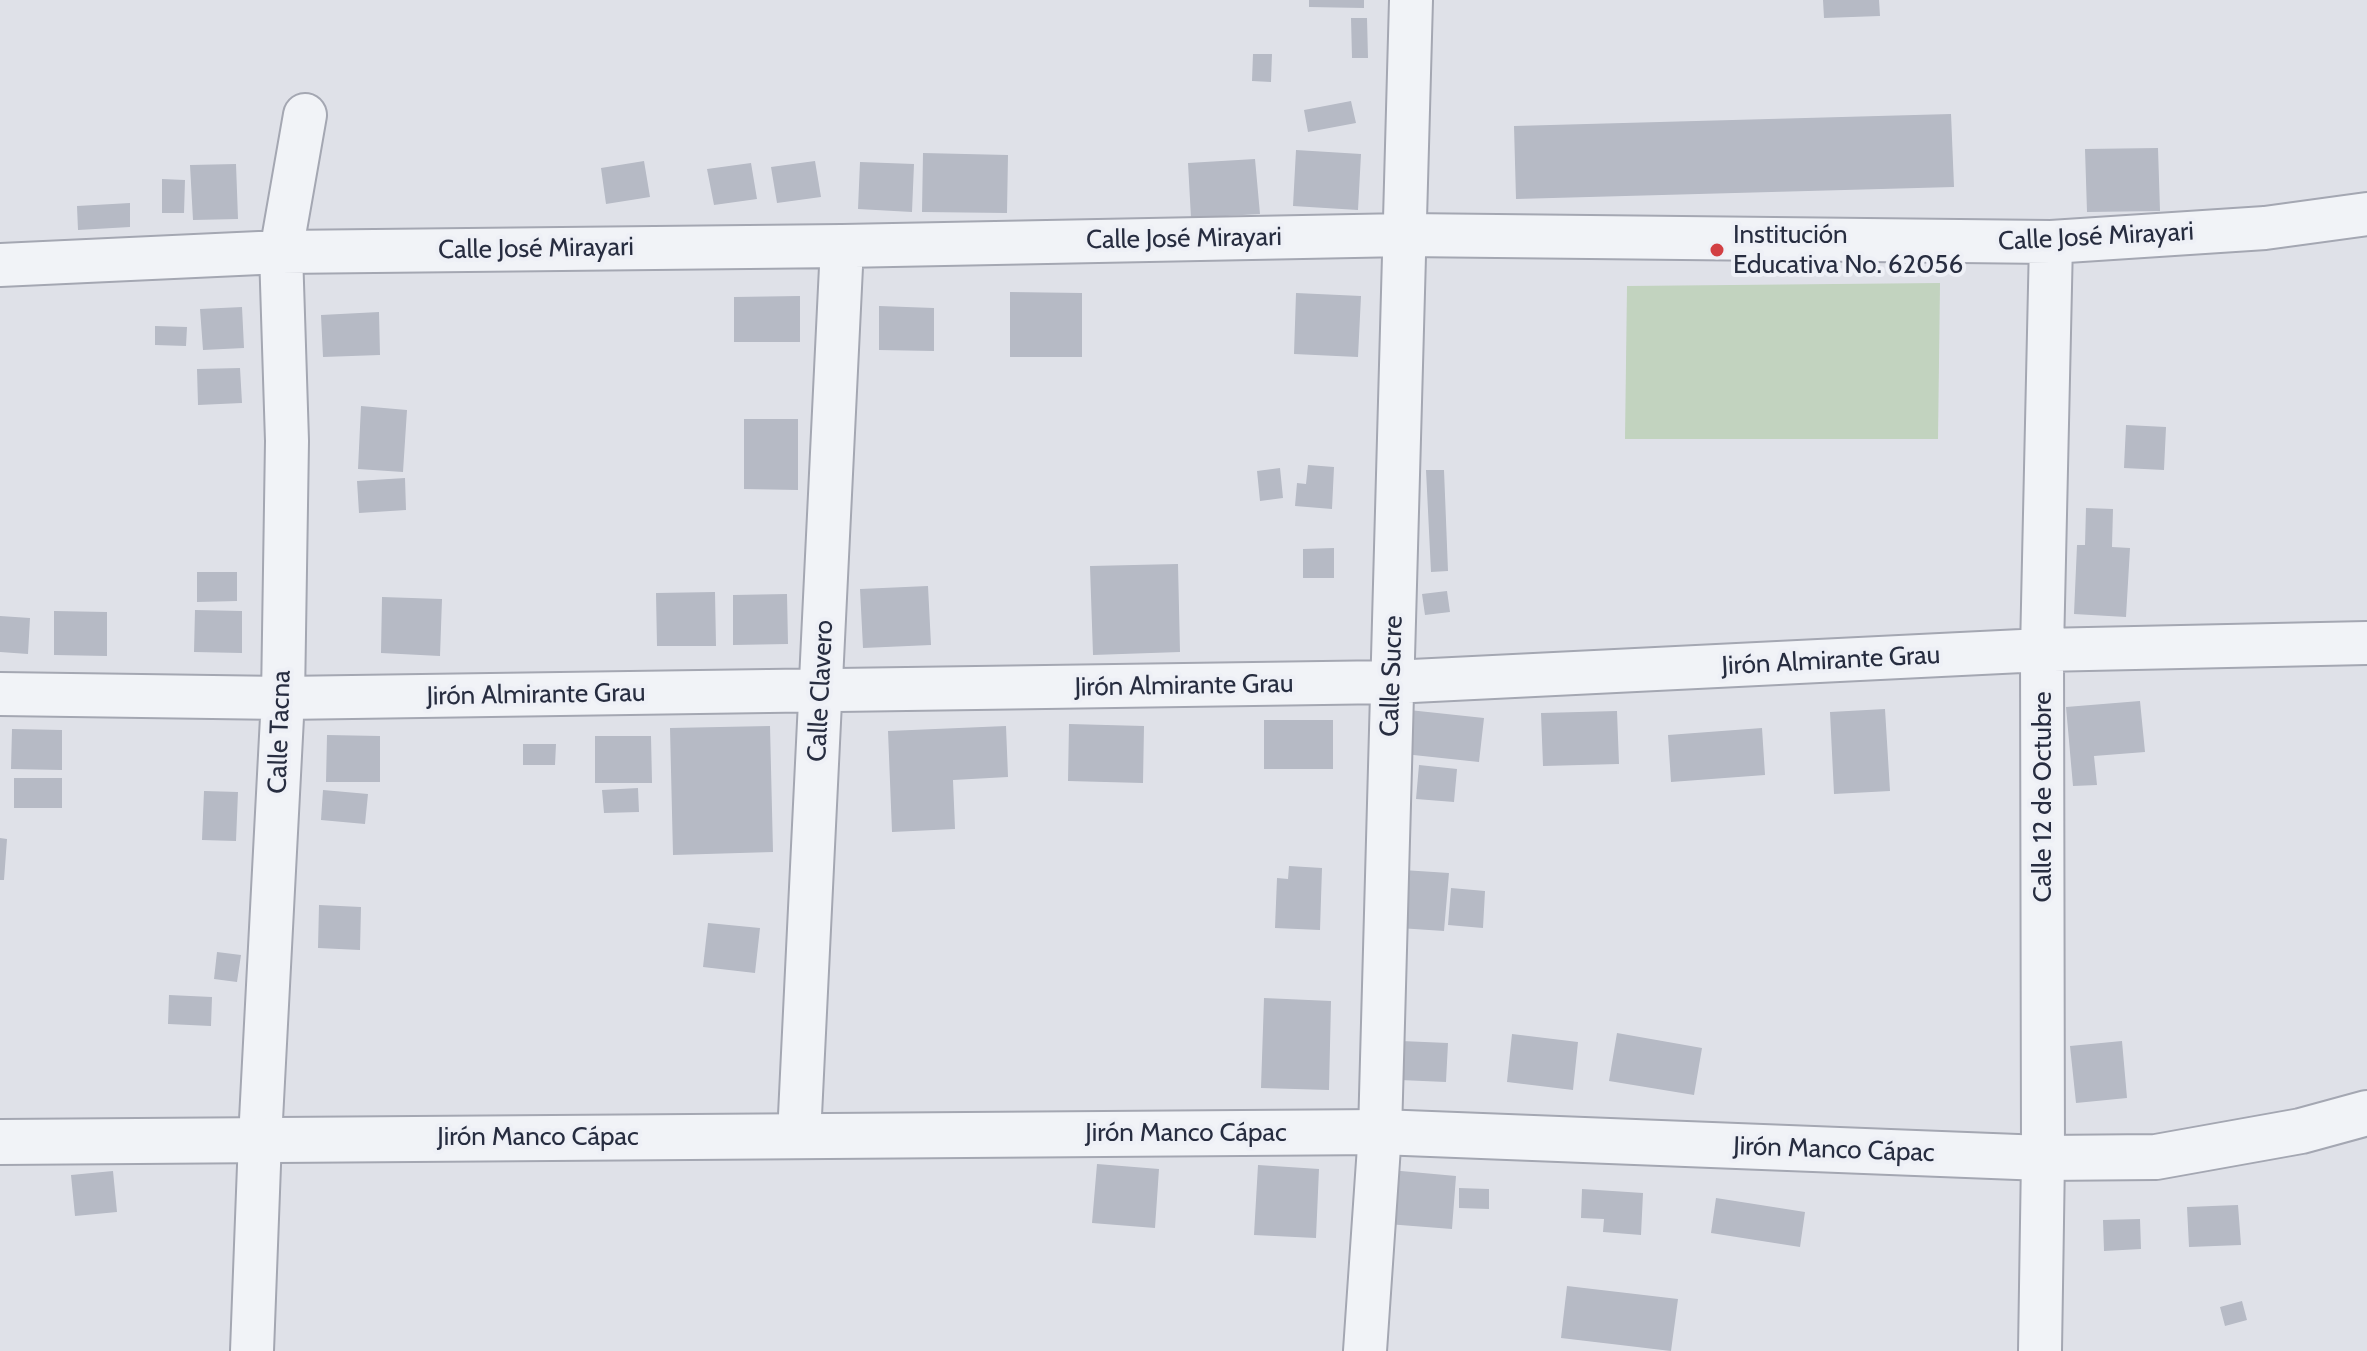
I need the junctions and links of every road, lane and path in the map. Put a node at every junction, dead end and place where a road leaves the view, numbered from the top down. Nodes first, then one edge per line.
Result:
1 (1411, 0) edge
2 (305, 115) dead end
3 (2367, 214) edge
4 (1405, 235) junction
5 (2051, 242) junction
6 (842, 246) junction
7 (281, 252) junction
8 (0, 265) edge
9 (2367, 643) edge
10 (2042, 650) junction
11 (1392, 682) junction
12 (821, 691) junction
13 (0, 694) edge
14 (283, 698) junction
15 (2367, 1113) edge
16 (1380, 1132) junction
17 (799, 1136) junction
18 (260, 1139) junction
19 (0, 1142) edge
20 (2043, 1158) junction
21 (252, 1351) edge
22 (1365, 1351) edge
23 (2040, 1351) edge

1 - 4 street, Calle Sucre
2 - 7 street, Calle Tacna
3 - 5 street, Calle José Mirayari
4 - 5 street, Calle José Mirayari
4 - 6 street, Calle José Mirayari
4 - 11 street, Calle Sucre
5 - 10 street, Calle 12 de Octubre
6 - 7 street, Calle José Mirayari
6 - 12 street, Calle Clavero
7 - 8 street, Calle José Mirayari
7 - 14 street, Calle Tacna
9 - 10 street, Jirón Almirante Grau
10 - 11 street, Jirón Almirante Grau
10 - 20 street, Calle 12 de Octubre
11 - 12 street, Jirón Almirante Grau
11 - 16 street, Calle Sucre
12 - 14 street, Jirón Almirante Grau
12 - 17 street, Calle Clavero
13 - 14 street, Jirón Almirante Grau
14 - 18 street, Calle Tacna
15 - 20 street, Jirón Manco Cápac
16 - 17 street, Jirón Manco Cápac
16 - 20 street, Jirón Manco Cápac
16 - 22 street, Calle Sucre
17 - 18 street, Jirón Manco Cápac
18 - 19 street, Jirón Manco Cápac
18 - 21 street, Calle Tacna
20 - 23 street, Calle 12 de Octubre

